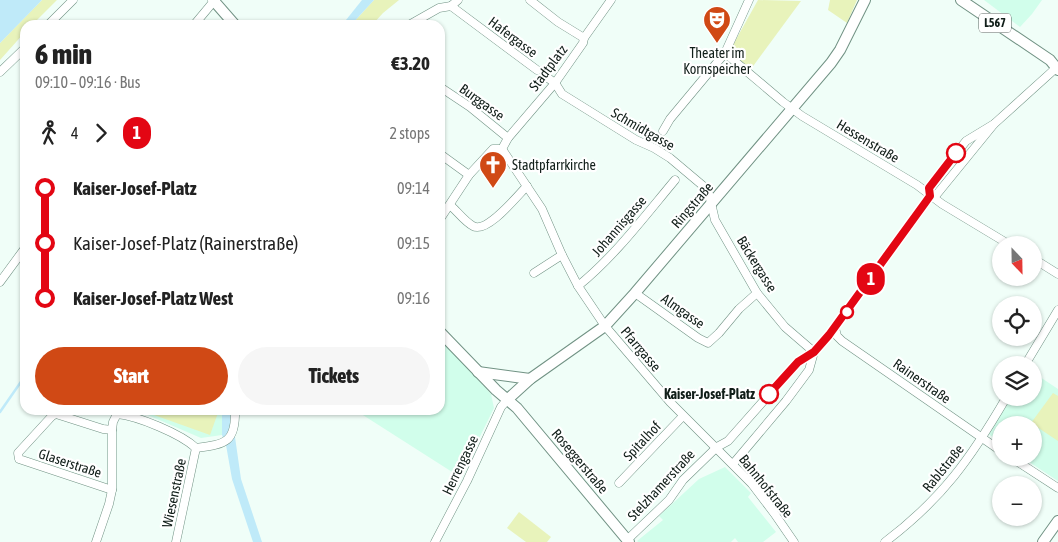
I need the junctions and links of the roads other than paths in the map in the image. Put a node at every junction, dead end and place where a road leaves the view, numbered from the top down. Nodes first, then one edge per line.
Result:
1 (73, 0) edge
2 (213, 0) edge
3 (458, 0) edge
4 (530, 0) edge
5 (610, 0) edge
6 (749, 0) edge
7 (865, 0) edge
8 (961, 0) edge
9 (450, 6) junction
10 (53, 20) edge
11 (198, 20) edge
12 (231, 20) edge
13 (418, 20) edge
14 (584, 38) junction
15 (20, 53) edge
16 (725, 54) junction
17 (1057, 68) edge
18 (537, 70) dead end
19 (0, 72) edge
20 (545, 76) dead end
21 (555, 83) junction
22 (445, 91) edge
23 (792, 109) junction
24 (663, 131) tunnel mouth
25 (508, 138) junction
26 (502, 149) junction
27 (445, 158) edge
28 (468, 175) junction
29 (675, 180) dead end
30 (527, 186) junction
31 (930, 196) junction
32 (712, 203) junction
33 (450, 205) junction
34 (445, 212) edge
35 (995, 236) edge
36 (20, 255) edge
37 (562, 255) junction
38 (1042, 264) edge
39 (534, 273) dead end
40 (1058, 274) edge
41 (0, 282) edge
42 (578, 286) junction
43 (635, 293) junction
44 (757, 293) junction
45 (1058, 310) edge
46 (605, 326) junction
47 (835, 328) junction
48 (445, 337) edge
49 (814, 352) junction
50 (1031, 356) edge
51 (478, 372) junction
52 (530, 379) junction
53 (508, 400) junction
54 (1001, 406) edge
55 (54, 415) edge
56 (59, 415) edge
57 (116, 415) edge
58 (122, 415) edge
59 (235, 415) edge
60 (683, 416) junction
61 (112, 430) junction
62 (982, 438) junction
63 (992, 445) edge
64 (716, 447) junction
65 (196, 448) junction
66 (733, 464) junction
67 (1024, 466) edge
68 (619, 483) dead end
69 (1058, 488) edge
70 (112, 490) junction
71 (1058, 521) edge
72 (627, 541) edge
73 (96, 542) edge
74 (176, 542) edge
75 (434, 542) edge
76 (794, 542) edge
77 (886, 542) edge
78 (1043, 542) edge

1 - 10 street
2 - 11 street
2 - 12 main road
3 - 9 street
4 - 14 street
5 - 14 street, Stadtplatz
6 - 16 street
7 - 23 main road, Ringstraße
8 - 17 main road, L567
9 - 13 street
9 - 18 street, Hafergasse
14 - 21 street, Stadtplatz
15 - 19 street
16 - 23 street, Hessenstraße
16 - 24 street
17 - 31 street
20 - 21 street
21 - 25 street, Stadtplatz
21 - 32 street, Schmidtgasse
22 - 25 street, Burggasse
23 - 31 street, Hessenstraße
23 - 32 main road, Ringstraße
25 - 26 street, Stadtplatz
26 - 28 street
26 - 30 street, Pfarrgasse
27 - 28 street
28 - 33 street
29 - 42 street, Johannisgasse
30 - 33 street
30 - 37 street, Pfarrgasse
31 - 35 street, Hessenstraße
31 - 47 street
32 - 43 main road, Ringstraße
32 - 44 street, Bäckergasse
33 - 34 street
36 - 41 street
37 - 39 street
37 - 42 street, Pfarrgasse
38 - 40 street
42 - 46 street, Pfarrgasse
43 - 44 street, Almgasse
43 - 46 main road, Ringstraße
44 - 49 street, Bäckergasse
45 - 50 street
46 - 52 main road, Ringstraße
46 - 60 street, Pfarrgasse
47 - 49 street
47 - 62 street, Rainerstraße
48 - 51 main road, Roseggerstraße
49 - 64 street
49 - 66 street
51 - 52 main road
51 - 53 main road, Roseggerstraße
52 - 53 main road, Ringstraße
53 - 72 main road, Roseggerstraße
53 - 75 street, Herrengasse
54 - 62 street, Rablstraße
55 - 70 street, Glaserstraße
56 - 61 street, Glaserstraße
57 - 61 street
58 - 65 street
59 - 65 street
60 - 64 street, Pfarrgasse
60 - 68 street, Spitalhof
61 - 70 street
62 - 63 street, Rainerstraße
62 - 77 street, Rablstraße
64 - 66 street, Bahnhofstraße
64 - 72 street, Stelzhamerstraße
65 - 74 street, Wiesenstraße
66 - 76 street, Bahnhofstraße
67 - 69 street
70 - 73 street
71 - 78 main road

